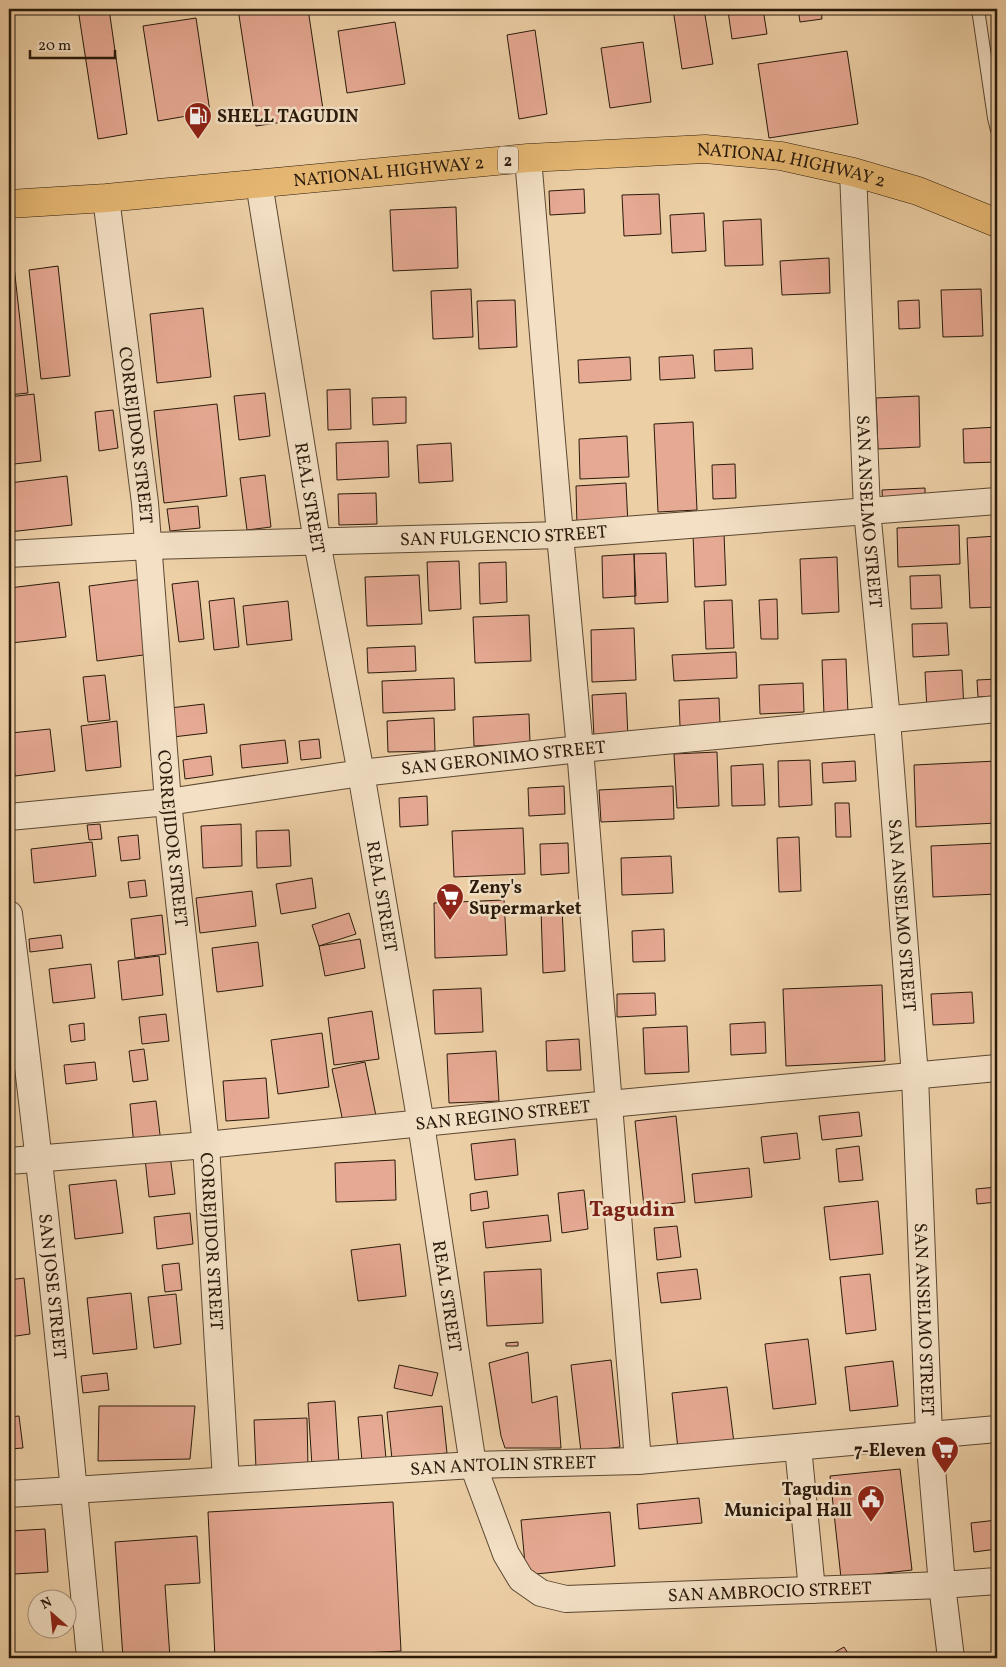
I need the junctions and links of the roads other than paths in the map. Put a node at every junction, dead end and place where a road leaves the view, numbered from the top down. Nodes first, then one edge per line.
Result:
1 (978, 9) edge
2 (997, 130) edge
3 (528, 158) junction
4 (852, 172) junction
5 (259, 183) junction
6 (106, 198) junction
7 (9, 204) edge
8 (997, 223) edge
9 (997, 501) edge
10 (866, 510) junction
11 (560, 535) junction
12 (317, 542) junction
13 (149, 546) junction
14 (9, 554) edge
15 (997, 710) edge
16 (887, 720) junction
17 (580, 749) junction
18 (361, 773) junction
19 (168, 802) junction
20 (9, 817) edge
21 (9, 914) edge
22 (997, 1068) edge
23 (915, 1076) junction
24 (609, 1104) junction
25 (422, 1124) junction
26 (206, 1145) junction
27 (39, 1158) junction
28 (9, 1161) edge
29 (997, 1429) edge
30 (929, 1435) junction
31 (798, 1447) junction
32 (638, 1461) junction
33 (473, 1464) junction
34 (226, 1480) junction
35 (74, 1491) junction
36 (9, 1494) edge
37 (997, 1581) edge
38 (942, 1585) junction
39 (812, 1590) junction
40 (541, 1593) joint
41 (90, 1658) edge
42 (951, 1658) edge

1 - 2 lane
3 - 4 highway, NATIONAL HIGHWAY 2 / 2
3 - 5 highway, NATIONAL HIGHWAY 2 / 2
3 - 11 street
4 - 8 highway, NATIONAL HIGHWAY 2 / 2
4 - 10 street, SAN ANSELMO STREET
5 - 6 highway, NATIONAL HIGHWAY 2 / 2
5 - 12 street, REAL STREET
6 - 7 highway, NATIONAL HIGHWAY 2 / 2
6 - 13 street, CORREJIDOR STREET
9 - 10 street, SAN FULGENCIO STREET
10 - 11 street, SAN FULGENCIO STREET
10 - 16 street, SAN ANSELMO STREET
11 - 12 street, SAN FULGENCIO STREET
11 - 17 street
12 - 13 street, SAN FULGENCIO STREET
12 - 18 street, REAL STREET
13 - 14 street, SAN FULGENCIO STREET
13 - 19 street, CORREJIDOR STREET
15 - 16 street, SAN GERONIMO STREET
16 - 17 street, SAN GERONIMO STREET
16 - 23 street, SAN ANSELMO STREET
17 - 18 street, SAN GERONIMO STREET
17 - 24 street
18 - 19 street, SAN GERONIMO STREET
18 - 25 street, REAL STREET
19 - 20 street, SAN GERONIMO STREET
19 - 26 street, CORREJIDOR STREET
21 - 27 street, SAN JOSE STREET
22 - 23 street, SAN REGINO STREET
23 - 24 street, SAN REGINO STREET
23 - 30 street, SAN ANSELMO STREET
24 - 25 street, SAN REGINO STREET
24 - 32 street
25 - 26 street, SAN REGINO STREET
25 - 33 street, REAL STREET
26 - 27 street, SAN REGINO STREET
26 - 34 street, CORREJIDOR STREET
27 - 28 street, SAN REGINO STREET
27 - 35 street, SAN JOSE STREET
29 - 30 street, SAN ANTOLIN STREET
30 - 31 street, SAN ANTOLIN STREET
30 - 38 street, SAN ANSELMO STREET
31 - 32 street, SAN ANTOLIN STREET
31 - 39 street
32 - 33 street, SAN ANTOLIN STREET
33 - 34 street, SAN ANTOLIN STREET
33 - 40 street, REAL STREET
34 - 35 street, SAN ANTOLIN STREET
35 - 36 street, SAN ANTOLIN STREET
35 - 41 street, SAN JOSE STREET
37 - 38 street, SAN AMBROCIO STREET
38 - 39 street, SAN AMBROCIO STREET
38 - 42 street, SAN ANSELMO STREET
39 - 40 street, SAN AMBROCIO STREET

